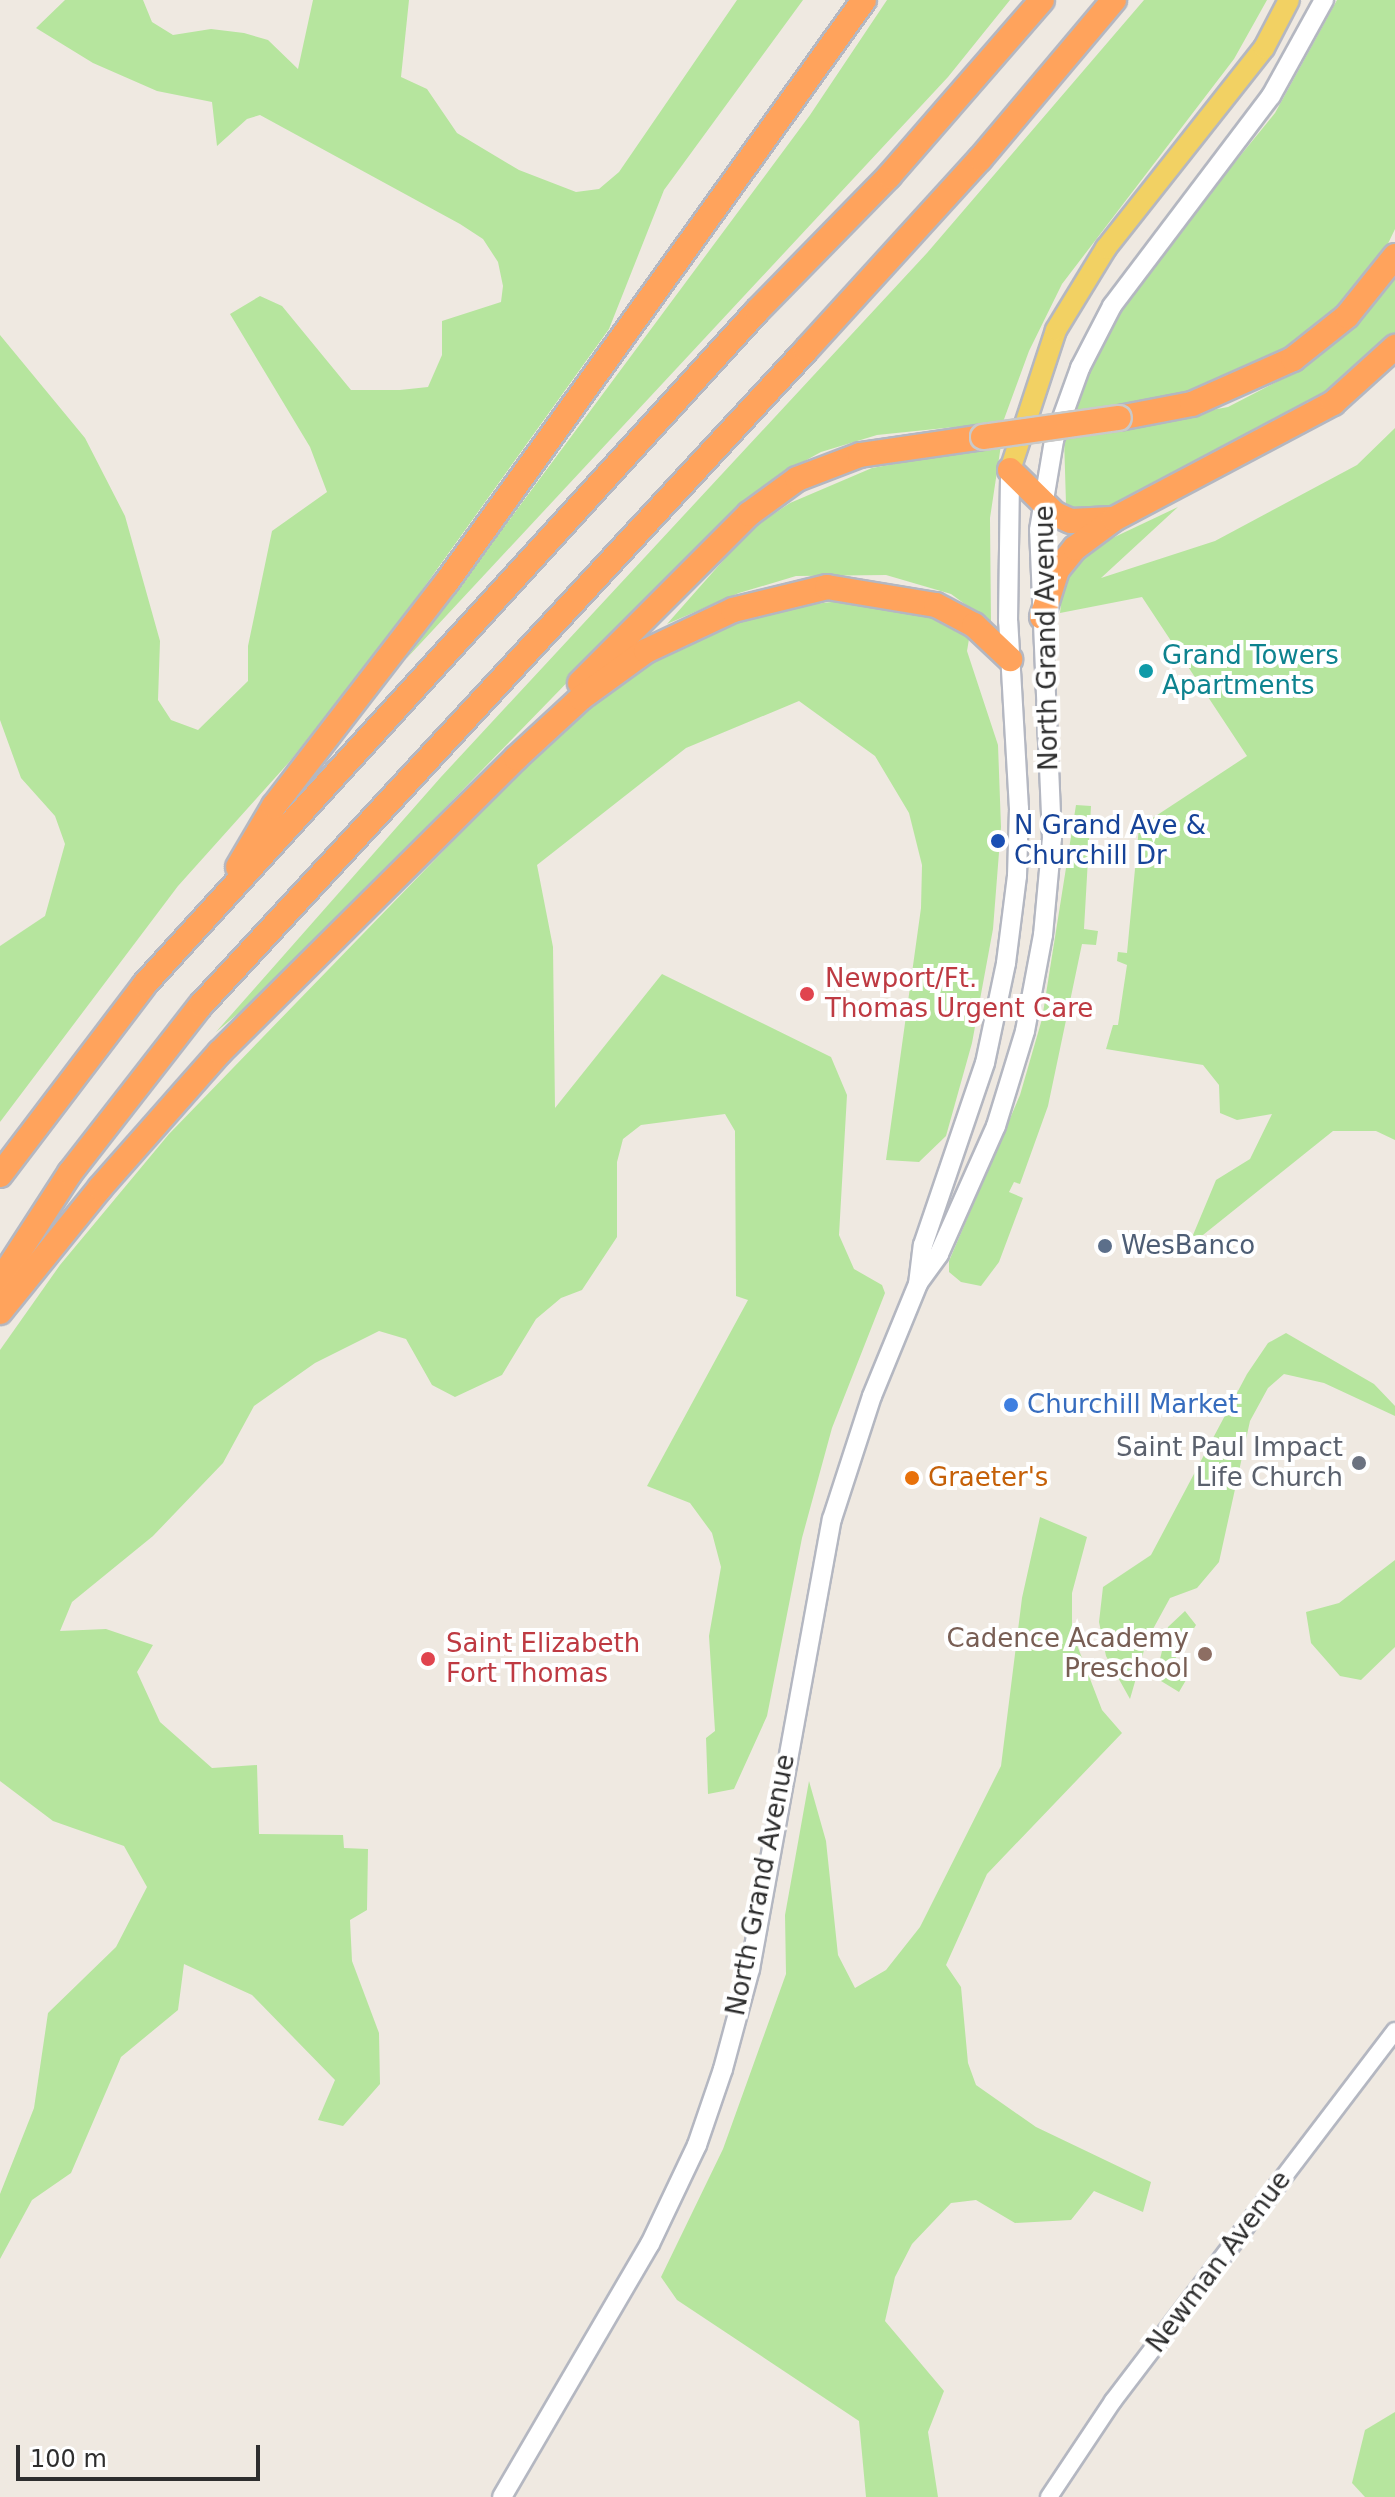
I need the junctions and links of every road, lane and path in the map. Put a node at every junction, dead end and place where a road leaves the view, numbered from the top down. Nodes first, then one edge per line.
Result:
1 (864, 0) edge
2 (1042, 0) edge
3 (1114, 0) edge
4 (1289, 0) edge
5 (1324, 0) edge
6 (1395, 256) edge
7 (1395, 347) edge
8 (1010, 470) junction
9 (1042, 502) junction
10 (1114, 519) junction
11 (1042, 617) junction
12 (1010, 659) junction
13 (516, 758) junction
14 (214, 908) junction
15 (0, 1175) edge
16 (0, 1281) edge
17 (918, 1284) junction
18 (0, 1312) edge
19 (1395, 2031) edge
20 (502, 2497) edge
21 (1049, 2497) edge

1 - 14 highway
2 - 14 highway
3 - 16 highway
4 - 8 main road, North Grand Avenue
5 - 9 main road, North Grand Avenue
6 - 13 highway, bridge
7 - 10 highway
8 - 9 highway
8 - 12 main road, North Grand Avenue
9 - 10 highway
9 - 11 main road, North Grand Avenue
10 - 11 highway
11 - 17 main road, North Grand Avenue
12 - 13 highway
12 - 17 main road, North Grand Avenue
13 - 18 highway
14 - 15 highway
17 - 20 main road, North Grand Avenue
19 - 21 street, Newman Avenue

